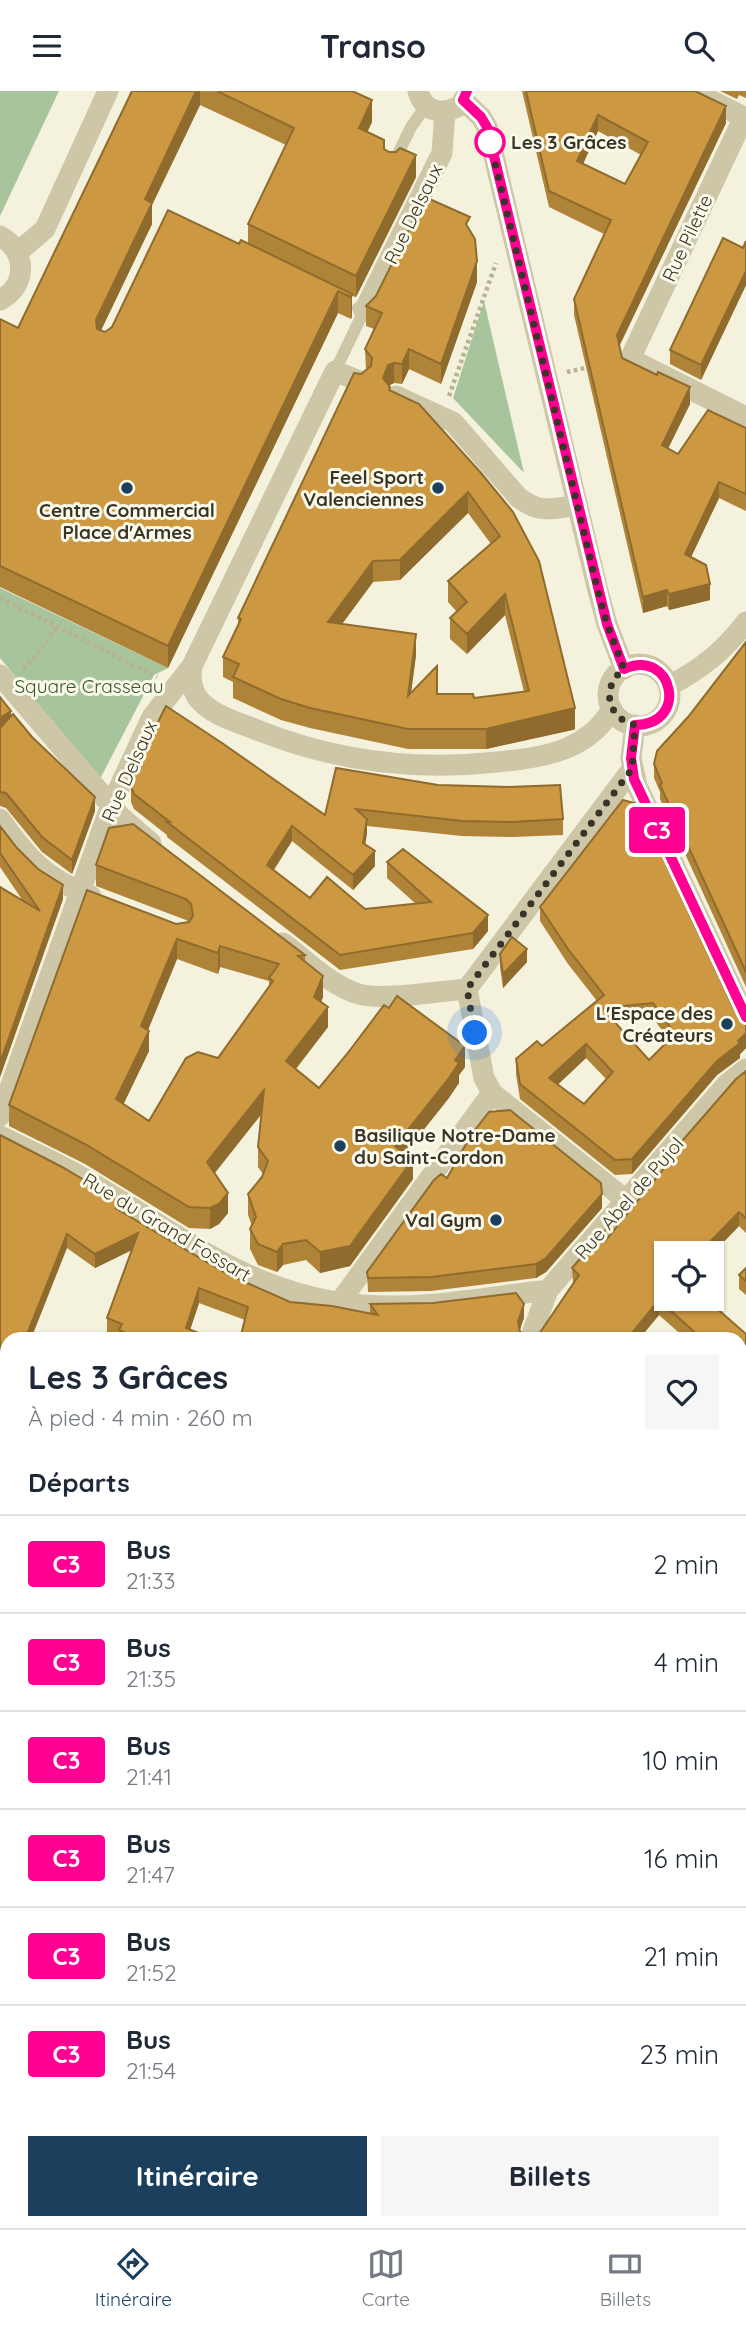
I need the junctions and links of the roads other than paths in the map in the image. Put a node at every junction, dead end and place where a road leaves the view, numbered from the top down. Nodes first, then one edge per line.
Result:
1 (108, 91) edge
2 (692, 91) edge
3 (465, 95) edge
4 (430, 103) edge
5 (745, 118) edge
6 (392, 166) edge
7 (0, 236) edge
8 (18, 252) junction
9 (0, 300) edge
10 (358, 308) joint
11 (335, 371) junction
12 (359, 381) edge
13 (396, 395) edge
14 (746, 417) edge
15 (577, 505) junction
16 (746, 622) edge
17 (192, 666) junction
18 (624, 669) junction
19 (0, 675) edge
20 (668, 686) junction
21 (612, 709) junction
22 (635, 725) junction
23 (632, 769) junction
24 (111, 805) junction
25 (0, 819) edge
26 (165, 854) edge
27 (80, 892) junction
28 (105, 902) edge
29 (264, 928) edge
30 (467, 989) junction
31 (746, 1017) edge
32 (746, 1069) edge
33 (492, 1093) junction
34 (0, 1116) edge
35 (0, 1136) edge
36 (627, 1201) junction
37 (548, 1290) junction
38 (339, 1303) junction
39 (533, 1332) edge

1 - 8 street
2 - 5 street
3 - 4 street
3 - 15 street
4 - 6 lane
4 - 10 street, Rue Delsaux
5 - 14 street, Rue Pilette
7 - 8 street
8 - 9 street
10 - 11 lane
11 - 12 street
11 - 17 street, Rue Delsaux
13 - 15 street
15 - 18 street
16 - 20 street
17 - 21 street
17 - 24 street, Rue Delsaux
18 - 20 street
18 - 21 street
19 - 24 street
20 - 22 street
21 - 22 street
22 - 23 street
23 - 30 street
23 - 31 street
24 - 26 street
24 - 27 street, Rue Delsaux
25 - 27 street
27 - 28 street
27 - 34 street, Rue Delsaux
29 - 30 street
30 - 33 street
32 - 36 street, Rue Abel de Pujol
33 - 36 street
33 - 38 street
35 - 38 street, Rue du Grand Fossart
36 - 37 street, Rue Abel de Pujol
37 - 38 street, Rue du Grand Fossart
37 - 39 street, Rue Abel de Pujol

